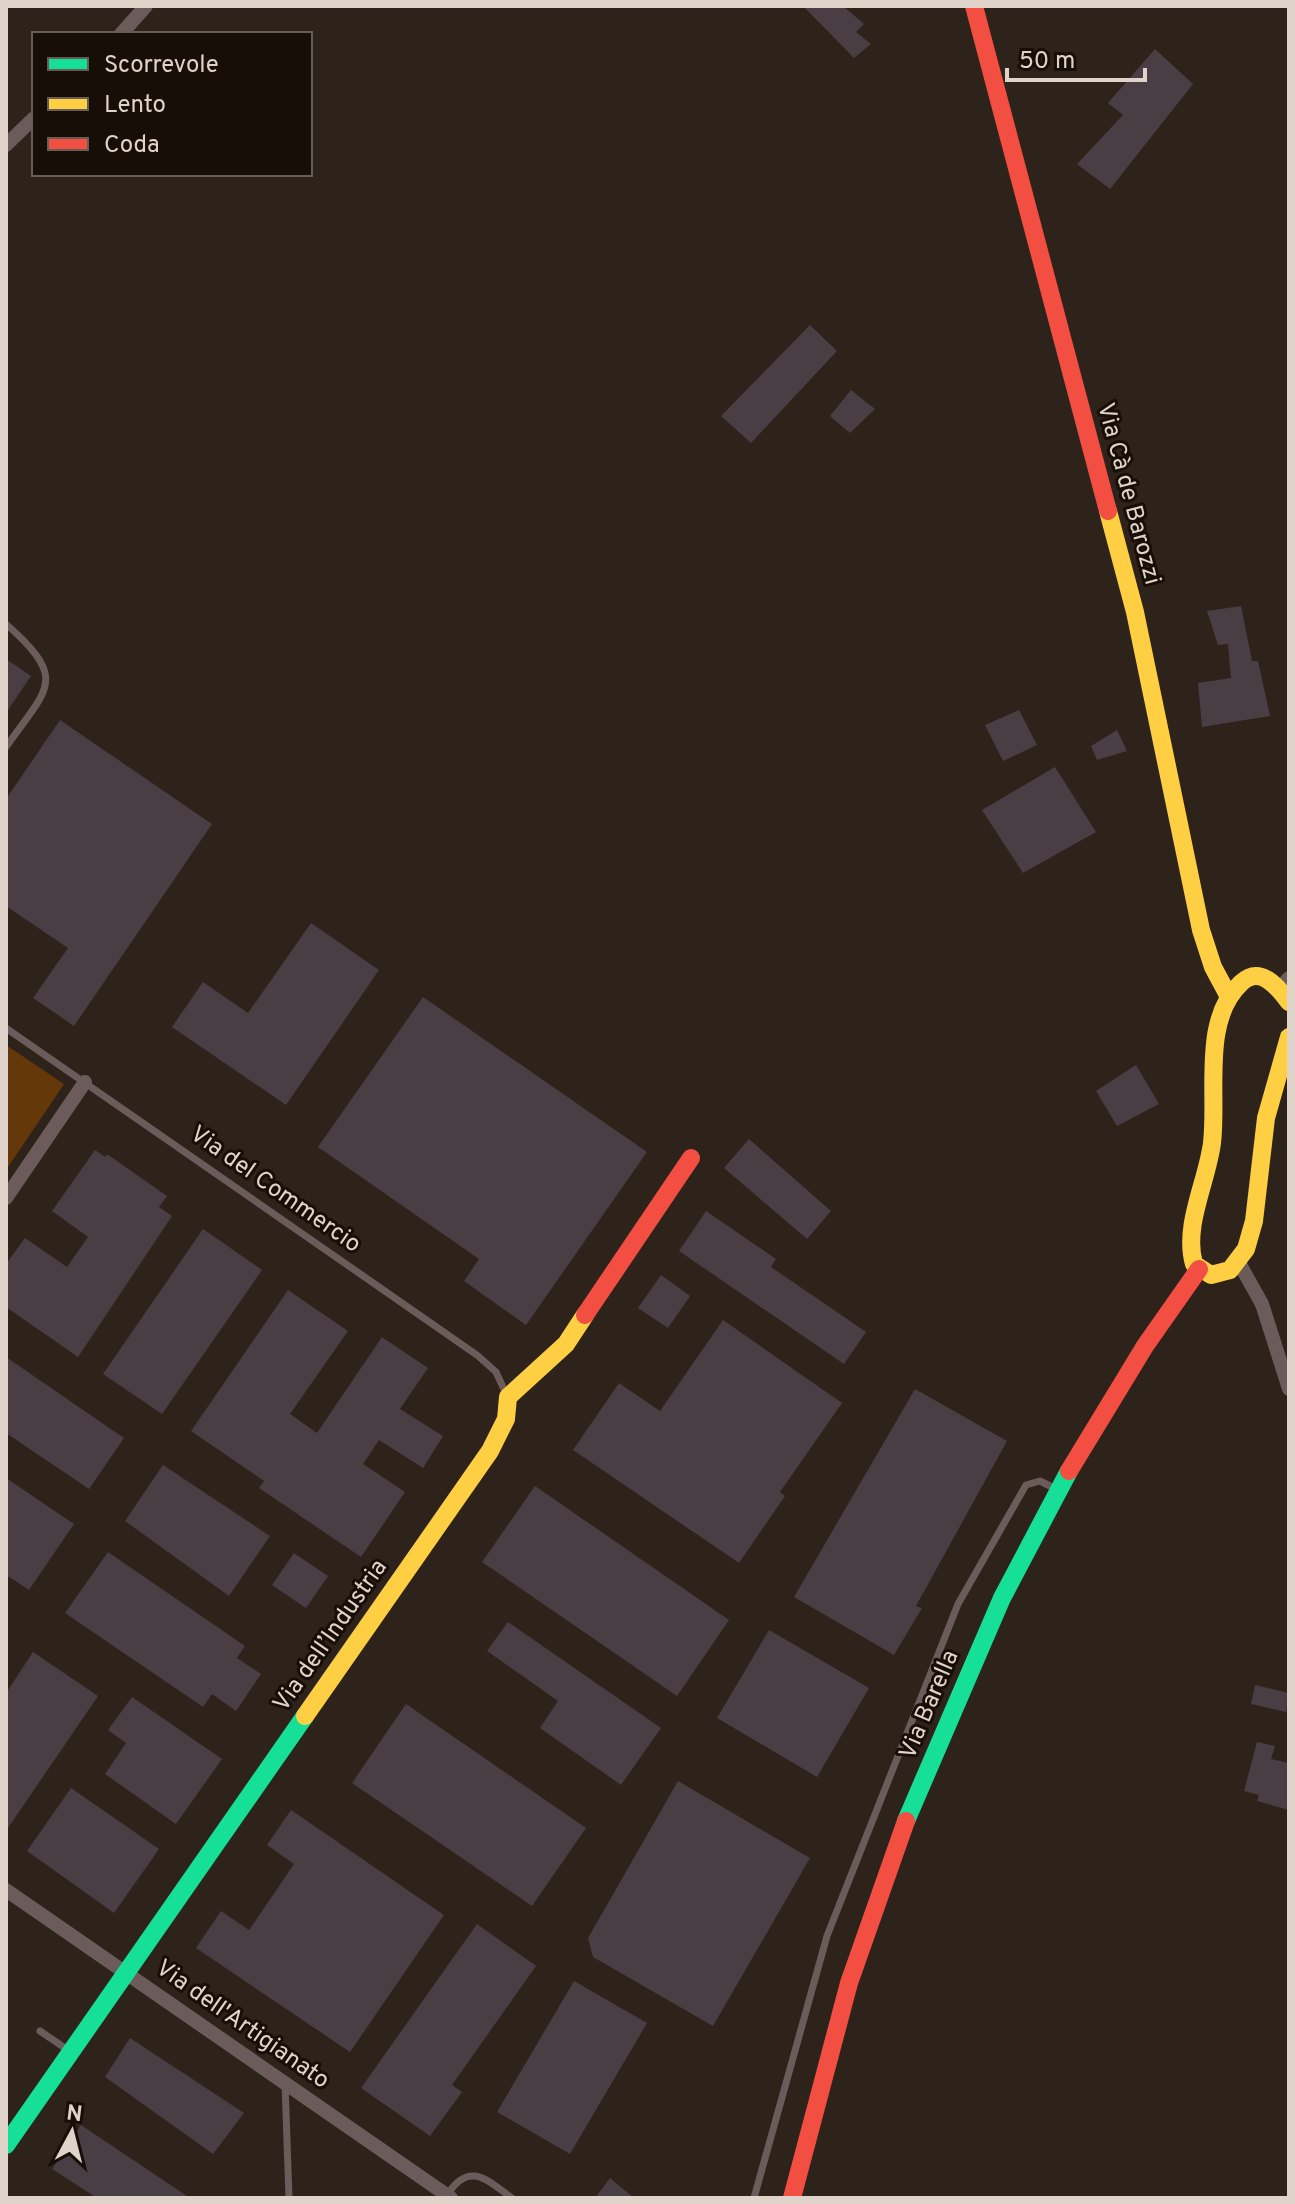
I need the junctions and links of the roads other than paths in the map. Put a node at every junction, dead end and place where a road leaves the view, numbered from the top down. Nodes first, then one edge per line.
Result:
1 (146, 6) edge
2 (974, 6) edge
3 (123, 32) edge
4 (32, 120) edge
5 (6, 145) edge
6 (6, 624) edge
7 (6, 747) edge
8 (1286, 989) edge
9 (1228, 995) junction
10 (6, 1028) edge
11 (1289, 1037) edge
12 (85, 1082) junction
13 (691, 1158) dead end
14 (6, 1198) edge
15 (1238, 1261) junction
16 (1199, 1269) junction
17 (1289, 1389) edge
18 (508, 1397) junction
19 (1060, 1491) junction
20 (6, 1890) edge
21 (127, 1971) junction
22 (40, 2031) dead end
23 (71, 2052) junction
24 (284, 2081) junction
25 (6, 2145) edge
26 (449, 2196) edge
27 (289, 2198) edge
28 (512, 2198) edge
29 (754, 2198) edge
30 (792, 2198) edge

1 - 3 street
2 - 9 street, Via Cà de Barozzi
4 - 5 street
6 - 7 lane
8 - 9 street
9 - 16 street
10 - 12 lane, Via del Commercio
11 - 15 street
12 - 14 street
12 - 18 lane, Via del Commercio
13 - 18 street
15 - 16 street
15 - 17 street
16 - 19 street, Via Barella
18 - 21 street, Via dell’Industria
19 - 29 lane
19 - 30 street, Via Barella
20 - 21 street, Via dell'Artigianato
21 - 23 street, Via dell’Industria
21 - 24 street, Via dell'Artigianato
22 - 23 lane
23 - 25 street, Via dell’Industria
24 - 26 street, Via dell'Artigianato
24 - 27 lane
26 - 28 lane

